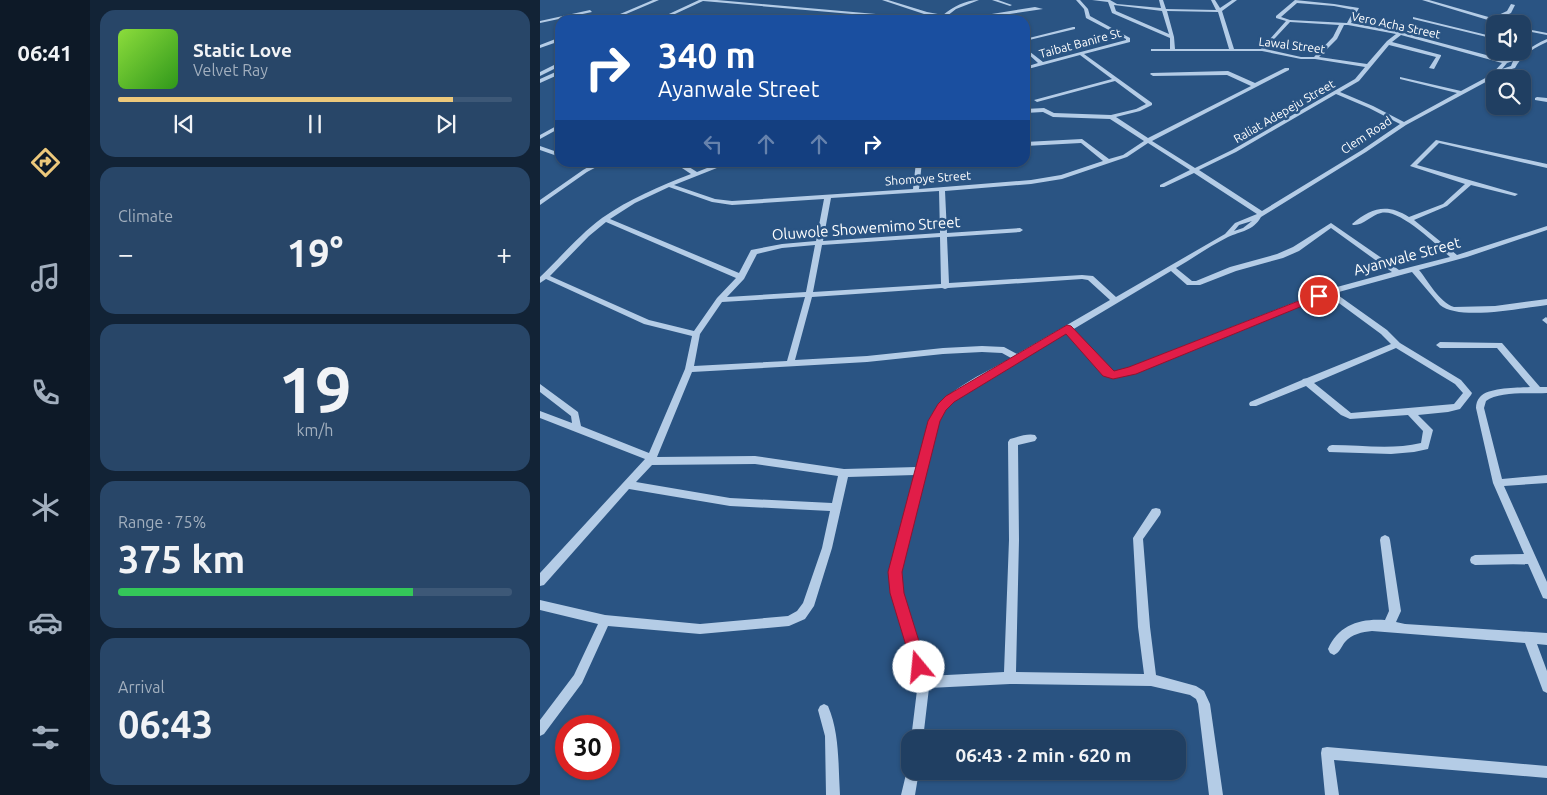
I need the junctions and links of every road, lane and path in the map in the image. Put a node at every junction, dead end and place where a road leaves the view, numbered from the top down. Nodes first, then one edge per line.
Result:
1 (657, 0) edge
2 (703, 0) edge
3 (884, 0) edge
4 (977, 0) edge
5 (994, 0) edge
6 (1078, 0) edge
7 (1094, 0) edge
8 (1161, 0) edge
9 (1212, 0) edge
10 (1235, 0) edge
11 (1424, 0) edge
12 (712, 1) edge
13 (1297, 1) edge
14 (1110, 2) edge
15 (1010, 5) dead end
16 (1513, 5) dead end
17 (898, 6) junction
18 (893, 7) dead end
19 (885, 9) dead end
20 (1041, 9) dead end
21 (1165, 10) junction
22 (590, 11) dead end
23 (1219, 11) junction
24 (867, 14) junction
25 (572, 15) edge
26 (620, 15) edge
27 (670, 15) edge
28 (682, 15) edge
29 (878, 15) edge
30 (935, 15) edge
31 (945, 15) edge
32 (1004, 15) edge
33 (1503, 15) edge
34 (1486, 17) edge
35 (1415, 18) dead end
36 (555, 19) edge
37 (1289, 21) junction
38 (540, 22) edge
39 (1342, 24) junction
40 (1348, 24) junction
41 (1073, 28) dead end
42 (1531, 31) edge
43 (1400, 33) junction
44 (1547, 34) edge
45 (1486, 36) edge
46 (1172, 37) junction
47 (1030, 39) edge
48 (1547, 40) edge
49 (555, 41) edge
50 (1389, 43) junction
51 (1533, 47) edge
52 (540, 48) edge
53 (1153, 50) dead end
54 (1232, 50) junction
55 (1262, 50) junction
56 (1173, 51) junction
57 (1030, 54) edge
58 (1082, 55) junction
59 (1315, 58) junction
60 (1513, 60) edge
61 (1516, 60) edge
62 (1505, 62) junction
63 (1043, 64) junction
64 (555, 66) edge
65 (1368, 66) junction
66 (1030, 67) edge
67 (1432, 68) dead end
68 (1287, 69) dead end
69 (1498, 70) edge
70 (1503, 70) edge
71 (540, 74) edge
72 (555, 74) edge
73 (1153, 74) dead end
74 (1117, 78) junction
75 (1402, 78) dead end
76 (1486, 80) edge
77 (540, 81) edge
78 (1254, 85) junction
79 (1335, 92) junction
80 (1461, 93) junction
81 (1537, 99) dead end
82 (1037, 100) dead end
83 (1547, 100) edge
84 (1030, 111) edge
85 (1112, 117) junction
86 (1404, 124) junction
87 (555, 129) edge
88 (540, 137) edge
89 (1147, 141) junction
90 (1030, 144) edge
91 (540, 148) edge
92 (555, 153) edge
93 (1108, 162) junction
94 (1547, 166) edge
95 (593, 167) edge
96 (684, 167) edge
97 (715, 167) edge
98 (918, 167) edge
99 (1196, 171) junction
100 (696, 174) junction
101 (1470, 183) junction
102 (668, 185) junction
103 (1162, 186) dead end
104 (942, 189) junction
105 (916, 191) junction
106 (1515, 194) dead end
107 (828, 197) junction
108 (540, 203) edge
109 (1260, 215) junction
110 (605, 219) junction
111 (1409, 220) junction
112 (1355, 224) dead end
113 (1547, 228) edge
114 (1020, 230) dead end
115 (944, 236) junction
116 (819, 243) junction
117 (1455, 257) junction
118 (1171, 267) junction
119 (1414, 269) junction
120 (1398, 273) junction
121 (741, 277) junction
122 (542, 279) edge
123 (945, 287) junction
124 (1330, 292) junction
125 (809, 296) junction
126 (720, 300) junction
127 (1115, 300) junction
128 (1547, 302) edge
129 (1067, 329) junction
130 (696, 334) junction
131 (1397, 345) junction
132 (1440, 345) dead end
133 (1017, 358) junction
134 (790, 364) junction
135 (689, 370) junction
136 (1306, 381) junction
137 (540, 387) edge
138 (1542, 390) edge
139 (1253, 404) dead end
140 (1411, 413) junction
141 (540, 414) edge
142 (577, 429) junction
143 (1032, 438) dead end
144 (1332, 449) dead end
145 (650, 460) junction
146 (922, 472) junction
147 (844, 473) junction
148 (1547, 479) edge
149 (1498, 483) junction
150 (627, 486) junction
151 (836, 507) junction
152 (1156, 512) dead end
153 (1385, 540) dead end
154 (1532, 559) junction
155 (1474, 560) dead end
156 (540, 580) edge
157 (1547, 594) edge
158 (540, 605) edge
159 (605, 620) junction
160 (1391, 625) junction
161 (1529, 639) junction
162 (1547, 640) edge
163 (1334, 649) dead end
164 (1010, 678) junction
165 (1151, 680) junction
166 (924, 682) junction
167 (1547, 687) edge
168 (824, 710) dead end
169 (540, 730) edge
170 (918, 730) edge
171 (1547, 772) edge
172 (911, 780) edge
173 (833, 795) edge
174 (908, 795) edge
175 (1216, 795) edge
176 (1332, 795) edge

1 - 26 street
2 - 12 street
2 - 27 street
3 - 17 street
4 - 31 street
5 - 15 street
6 - 58 street, Taibat Banire St
7 - 14 street
8 - 21 street
9 - 23 street
10 - 23 street
11 - 34 street
12 - 24 street
12 - 28 street
13 - 37 street
13 - 40 street
14 - 21 street
14 - 46 street
16 - 33 street
17 - 18 street
17 - 30 street
19 - 24 street
20 - 32 street
21 - 23 street
21 - 46 street
22 - 25 street
23 - 54 street
24 - 29 street
35 - 45 street
36 - 38 street
37 - 39 street, Vero Acha Street
37 - 55 street
39 - 40 street, Vero Acha Street
39 - 59 street
40 - 43 street, Vero Acha Street
41 - 47 street
42 - 44 street
43 - 50 street, Raliat Adepeju Street
43 - 62 street, Vero Acha Street
46 - 56 street
48 - 51 street
49 - 52 street
50 - 65 street, Raliat Adepeju Street
50 - 67 street
53 - 56 street, Lawal Street
54 - 55 street, Lawal Street
54 - 56 street, Lawal Street
55 - 59 street, Lawal Street
57 - 63 street
58 - 63 street, Taibat Banire St
58 - 74 street
59 - 65 street, Lawal Street
60 - 62 street
61 - 70 street
62 - 69 street, Clem Road
63 - 66 street, Taibat Banire St
64 - 71 street
65 - 79 street, Raliat Adepeju Street
68 - 78 street, Shomoye Street
72 - 77 street
73 - 78 street
74 - 82 street
74 - 85 street
75 - 80 street
76 - 80 street, Clem Road
78 - 89 street, Shomoye Street
79 - 86 street
79 - 99 street, Raliat Adepeju Street
80 - 86 street, Clem Road
81 - 83 street
84 - 85 street
85 - 89 street
86 - 109 street, Clem Road
87 - 88 street
89 - 93 street, Shomoye Street
89 - 99 street
90 - 93 street
91 - 92 street
93 - 104 street, Shomoye Street
94 - 101 street
95 - 108 street
96 - 100 street
97 - 100 street
98 - 105 street
99 - 103 street, Raliat Adepeju Street
99 - 109 street
100 - 102 street
101 - 106 street
101 - 111 street
102 - 107 street, Shomoye Street
102 - 110 street
104 - 105 street, Shomoye Street
104 - 115 street
105 - 107 street, Shomoye Street
107 - 116 street
109 - 118 street
110 - 121 street
110 - 122 street
111 - 112 street
111 - 117 street
113 - 117 street, Ayanwale Street
114 - 115 street, Oluwole Showemimo Street
115 - 116 street, Oluwole Showemimo Street
115 - 123 street
116 - 121 street, Oluwole Showemimo Street
116 - 125 street
117 - 119 street, Ayanwale Street
118 - 120 street
118 - 127 street
119 - 120 street, Ayanwale Street
119 - 128 street
120 - 124 street, Ayanwale Street
121 - 126 street, Oluwole Showemimo Street
122 - 130 street
123 - 125 street
123 - 127 street
124 - 129 street, Ayanwale Street
124 - 131 street
125 - 126 street
125 - 134 street
126 - 130 street, Oluwole Showemimo Street
127 - 129 street
129 - 133 street
130 - 135 street, Oluwole Showemimo Street
131 - 136 street
131 - 140 street
132 - 138 street
133 - 134 street
133 - 146 street
134 - 135 street
135 - 145 street, Oluwole Showemimo Street
136 - 139 street
136 - 140 street
137 - 142 street
138 - 149 street
140 - 144 street
141 - 142 street
142 - 145 street
143 - 164 street
145 - 147 street
145 - 150 street, Oluwole Showemimo Street
146 - 147 street
146 - 166 street
147 - 151 street
148 - 149 street
149 - 154 street
150 - 151 street
150 - 156 street, Oluwole Showemimo Street
151 - 159 street
152 - 165 street
153 - 160 street
154 - 155 street
154 - 157 street
158 - 159 street
159 - 169 street
160 - 161 street
160 - 163 street
161 - 162 street
161 - 167 street
164 - 165 street
164 - 166 street
165 - 175 street
166 - 170 street
168 - 173 street
171 - 176 street
172 - 174 street

